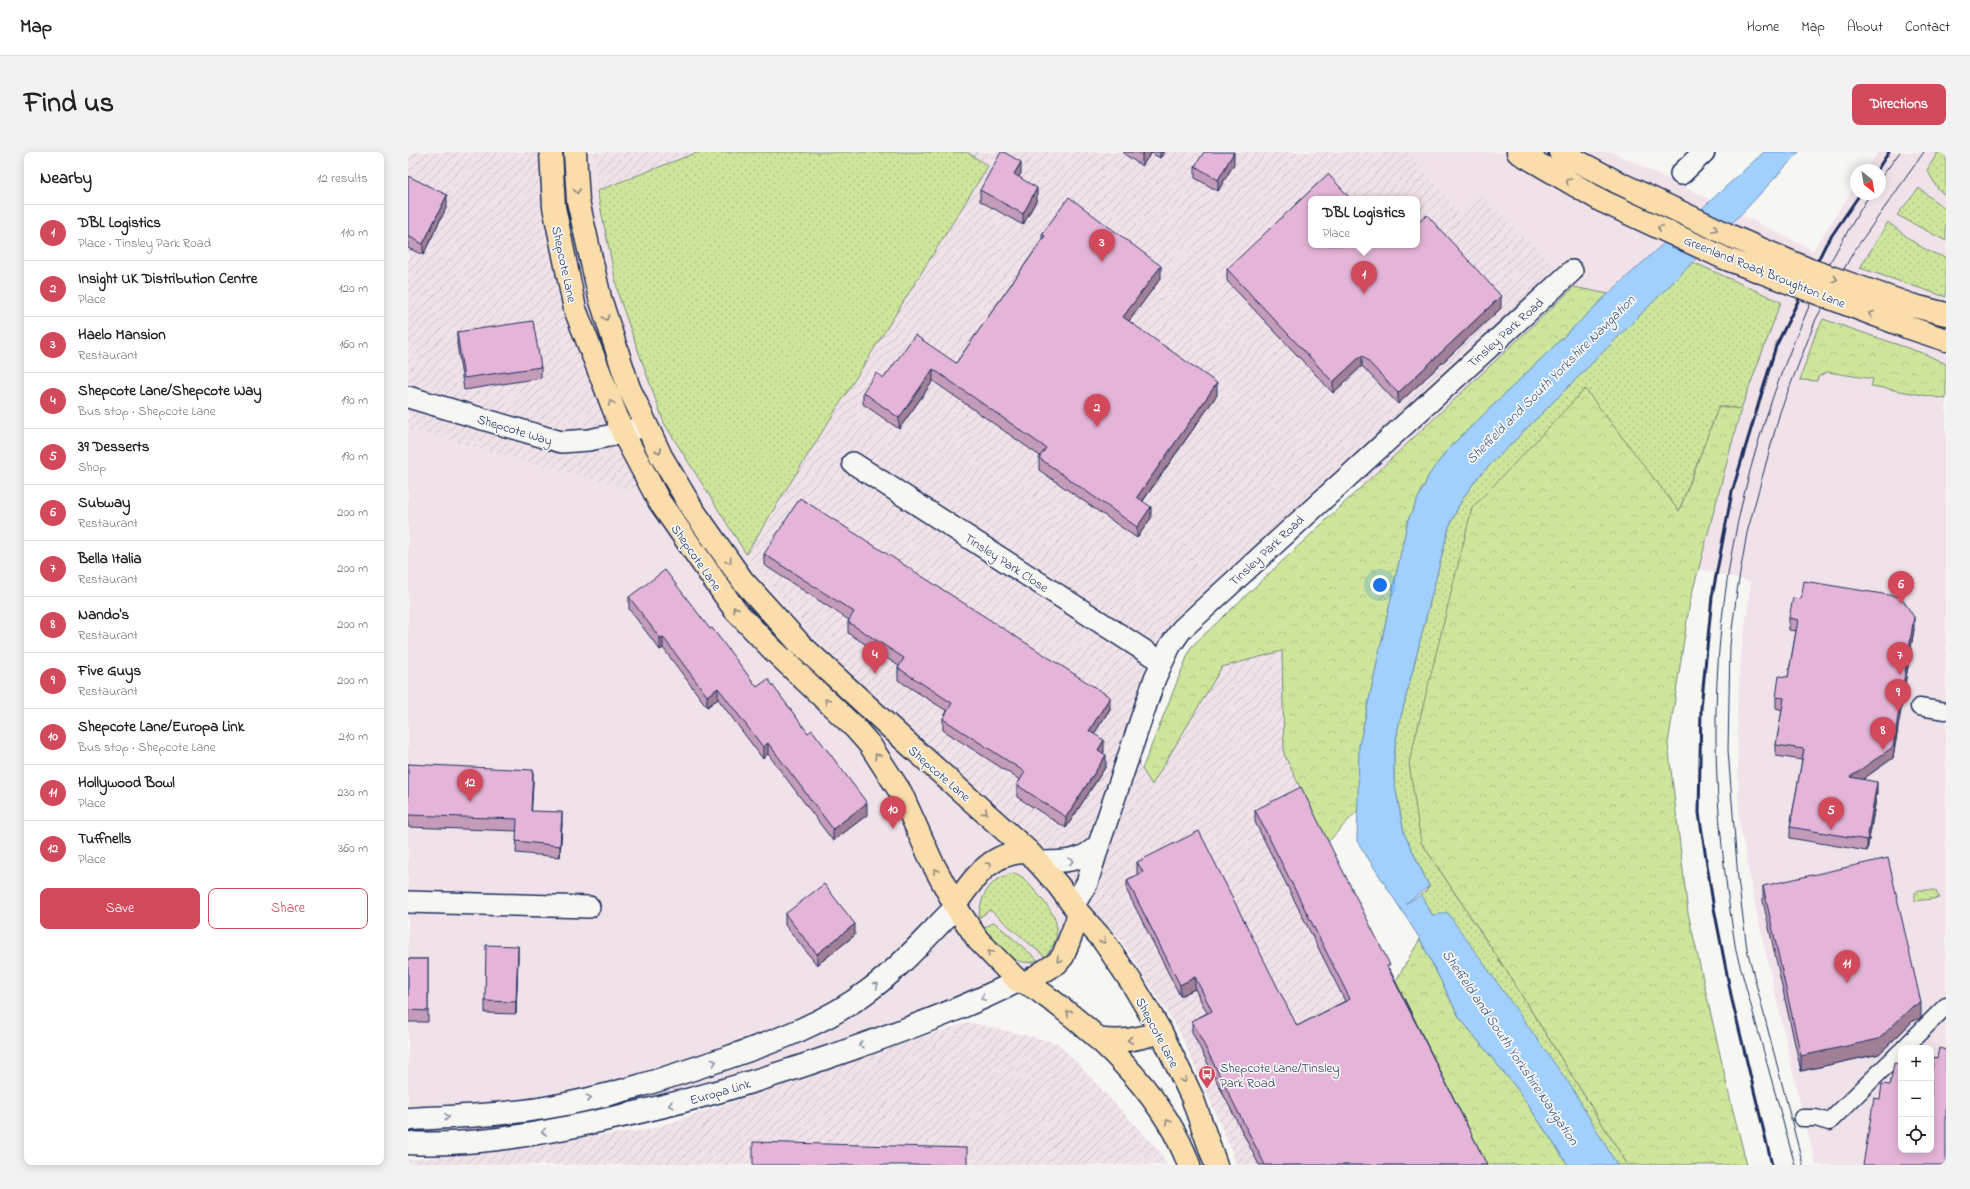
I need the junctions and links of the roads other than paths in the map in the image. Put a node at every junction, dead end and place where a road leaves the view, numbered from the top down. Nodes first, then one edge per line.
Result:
1 (551, 152) edge
2 (575, 152) edge
3 (1518, 152) edge
4 (1560, 152) edge
5 (1704, 152) edge
6 (1681, 174) dead end
7 (1572, 271) dead end
8 (1946, 314) edge
9 (1946, 340) edge
10 (408, 397) edge
11 (646, 425) junction
12 (623, 433) junction
13 (853, 463) dead end
14 (693, 510) junction
15 (665, 511) junction
16 (689, 546) junction
17 (1162, 662) junction
18 (824, 666) junction
19 (809, 684) junction
20 (1919, 707) dead end
21 (1946, 711) edge
22 (1099, 844) junction
23 (1033, 857) junction
24 (408, 902) edge
25 (955, 906) junction
26 (589, 907) dead end
27 (1076, 908) junction
28 (1022, 982) junction
29 (1946, 1006) edge
30 (1160, 1032) junction
31 (1098, 1039) junction
32 (1907, 1045) edge
33 (1898, 1054) edge
34 (1802, 1118) dead end
35 (408, 1119) edge
36 (408, 1143) edge
37 (1189, 1165) edge
38 (1216, 1165) edge

12 -> 1 main road, Shepcote Lane
2 -> 11 main road, Shepcote Lane
9 -> 3 main road, Greenland Road; Broughton Lane, bridge
4 -> 8 main road, bridge
5 - 6 street
7 - 17 street, Tinsley Park Road
10 - 12 street, Shepcote Way
11 - 12 street, Shepcote Way
11 -> 14 main road, Shepcote Lane
12 - 15 main road, Shepcote Lane
13 - 17 street, Tinsley Park Close
14 - 15 main road
14 - 16 main road
14 -> 18 main road, Shepcote Lane
15 - 16 main road, Shepcote Lane
19 -> 16 main road, Shepcote Lane
17 - 22 street, Tinsley Park Road
18 - 19 main road
18 -> 23 main road, Shepcote Lane
25 -> 19 main road, Shepcote Lane
20 - 21 street
23 -> 22 street
22 - 27 street, Tinsley Park Road
25 -> 23 main road
23 - 27 main road, Shepcote Lane
24 - 26 street
28 -> 25 main road, Shepcote Lane
35 -> 25 street
27 -> 28 main road
27 -> 30 main road, Shepcote Lane
31 -> 28 main road, Shepcote Lane
28 -> 36 street, Europa Link
29 - 32 street
30 -> 31 main road
30 -> 38 main road, Shepcote Lane
37 -> 31 main road, Shepcote Lane
33 - 34 street

